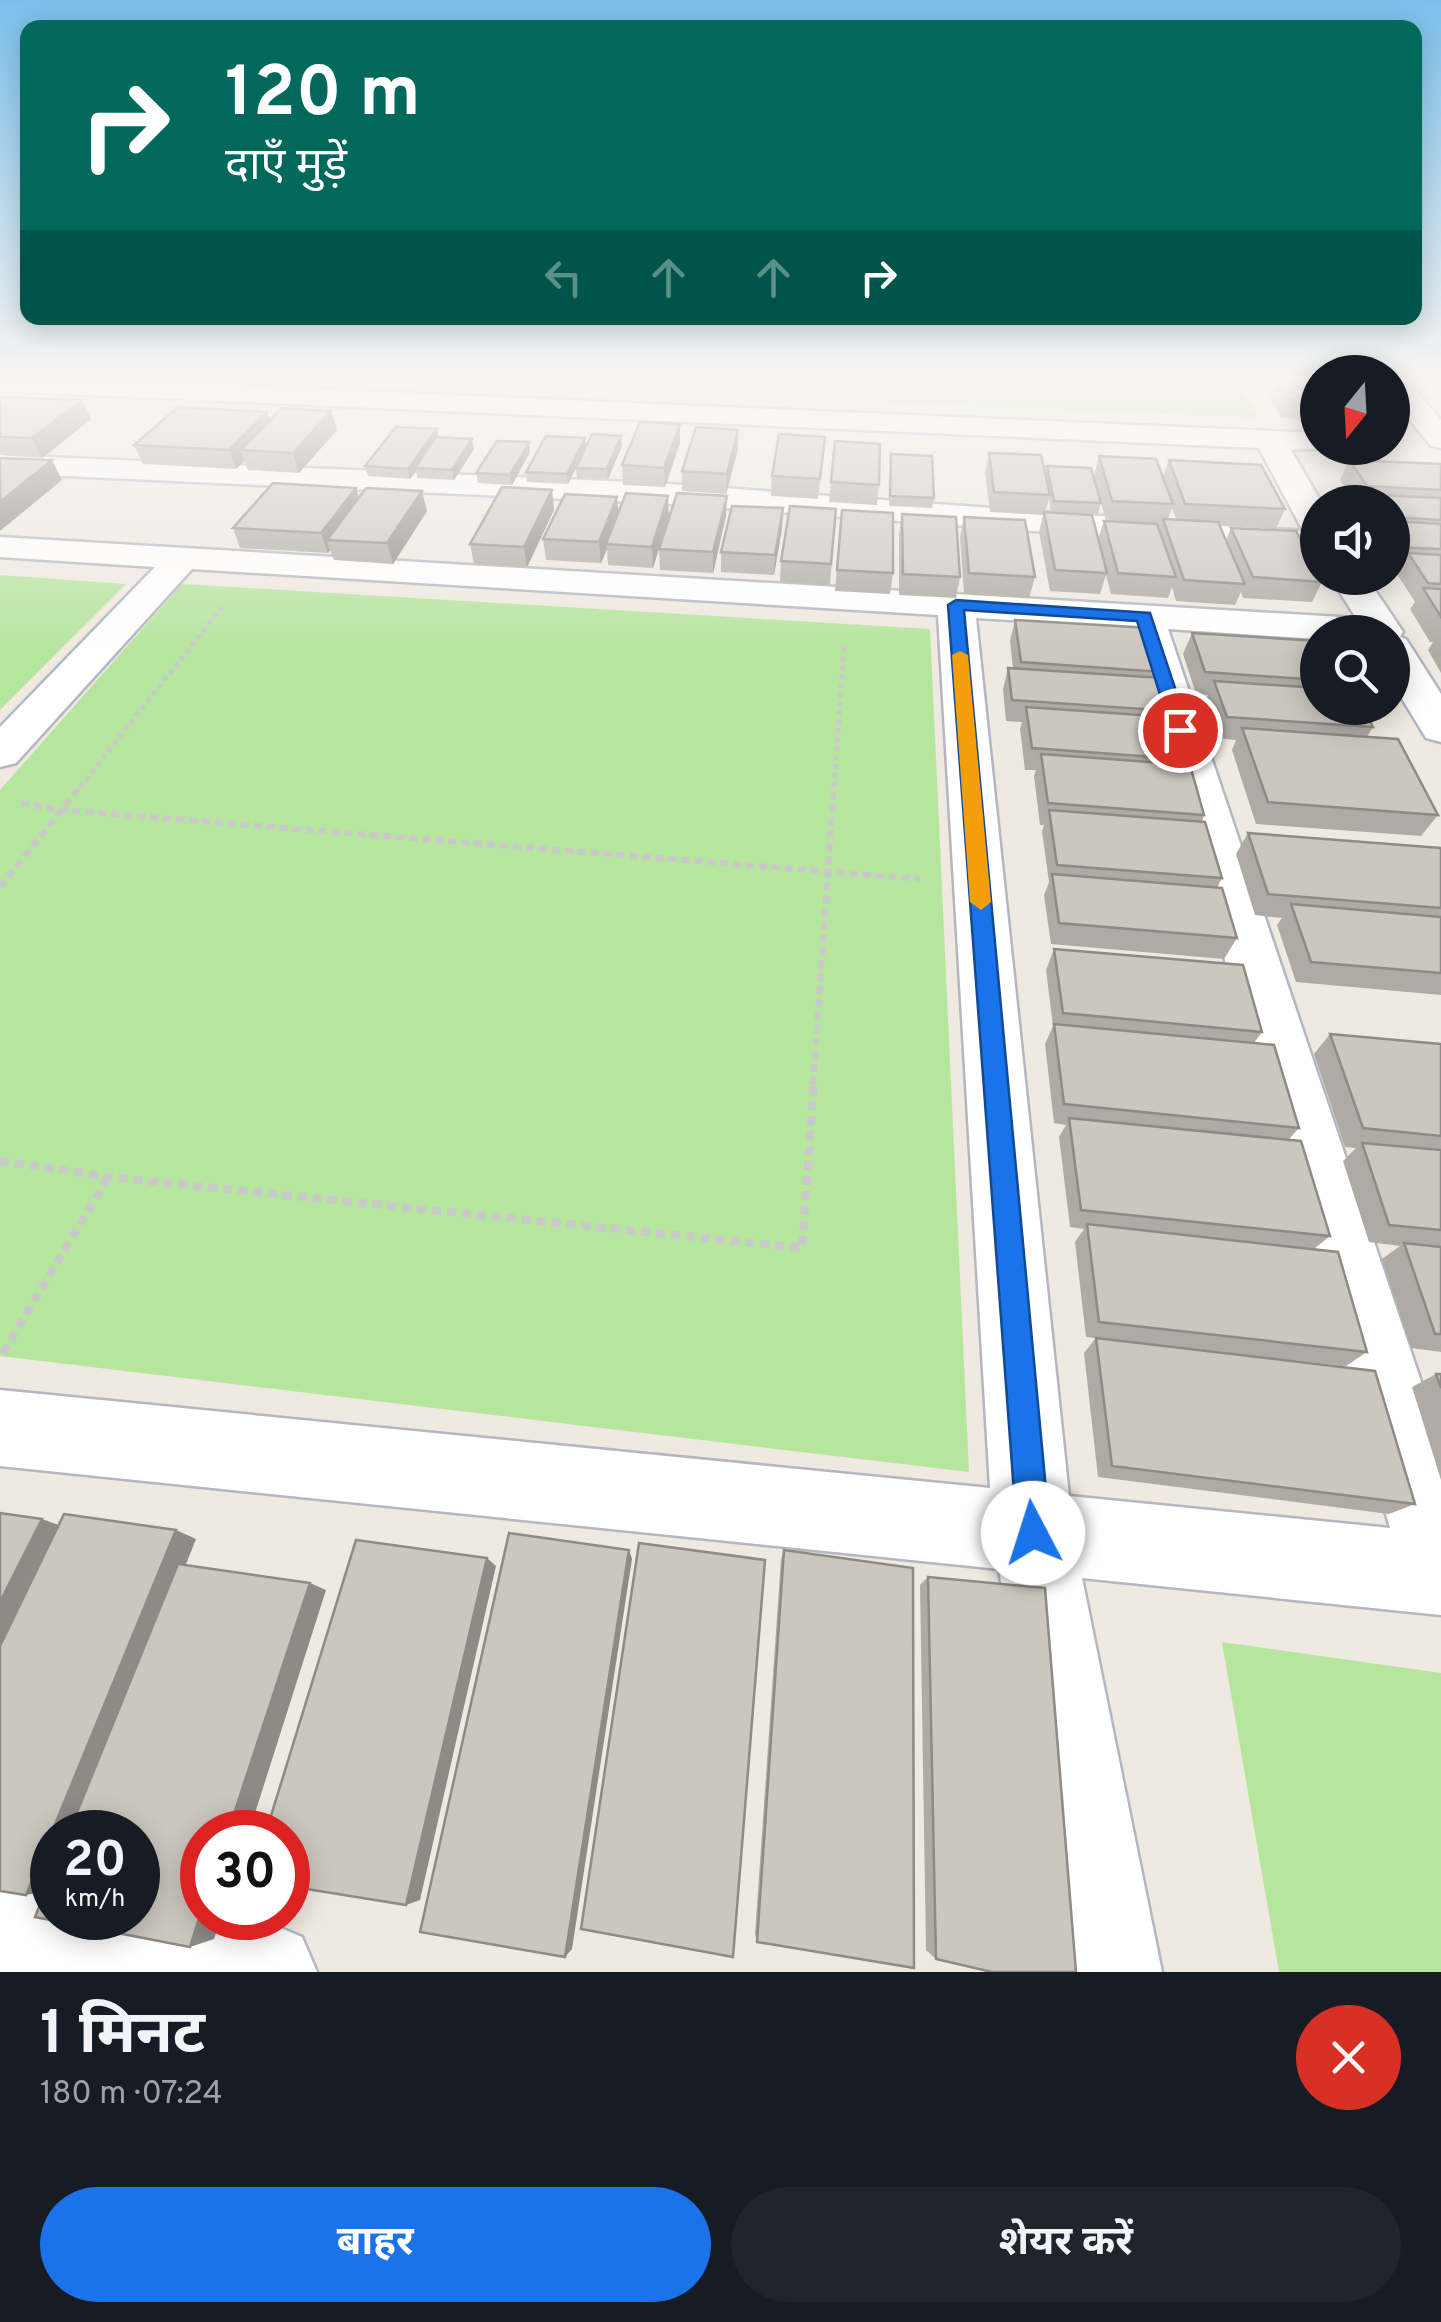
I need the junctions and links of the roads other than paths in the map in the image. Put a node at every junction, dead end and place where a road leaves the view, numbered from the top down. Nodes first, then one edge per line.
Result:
1 (165, 471) edge
2 (1287, 471) edge
3 (282, 476) junction
4 (1300, 494) edge
5 (258, 504) edge
6 (1300, 541) edge
7 (0, 547) edge
8 (209, 550) junction
9 (956, 605) junction
10 (1144, 616) junction
11 (1300, 630) edge
12 (1410, 678) edge
13 (1441, 730) edge
14 (0, 753) edge
15 (0, 1428) edge
16 (1033, 1533) junction
17 (1441, 1562) edge
18 (1441, 1574) edge
19 (0, 1936) edge
20 (267, 1972) edge
21 (1112, 1972) edge

1 - 3 street
2 - 4 street
3 - 5 street
3 - 6 street
7 - 8 street
8 - 9 street
8 - 14 street
9 - 10 street
9 - 16 street
10 - 11 street
10 - 17 street
12 - 13 street
15 - 16 street
16 - 18 street
16 - 21 street
19 - 20 street

